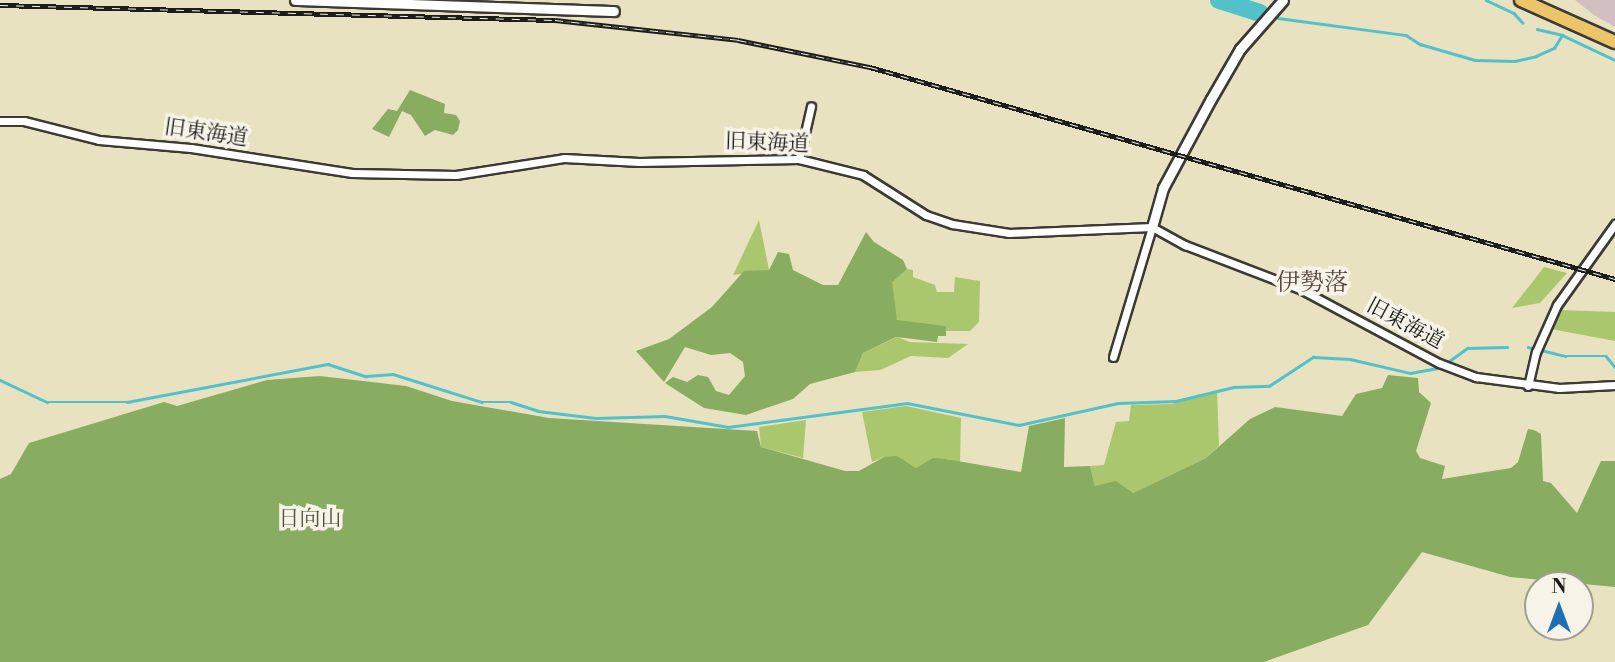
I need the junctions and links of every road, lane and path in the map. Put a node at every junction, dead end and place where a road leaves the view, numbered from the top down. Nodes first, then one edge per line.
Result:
1 (295, 0) edge
2 (1283, 0) edge
3 (1521, 0) edge
4 (396, 2) edge
5 (614, 11) dead end
6 (1615, 42) edge
7 (811, 106) dead end
8 (0, 121) edge
9 (799, 159) junction
10 (1615, 224) edge
11 (1153, 227) junction
12 (1113, 357) dead end
13 (1615, 385) edge
14 (1528, 386) junction

1 - 4 street
2 - 11 street
3 - 6 highway
4 - 5 street
7 - 9 street
8 - 9 street, 旧東海道
9 - 11 street, 旧東海道
10 - 14 street
11 - 12 street
11 - 14 street, 旧東海道
13 - 14 street, 旧東海道

